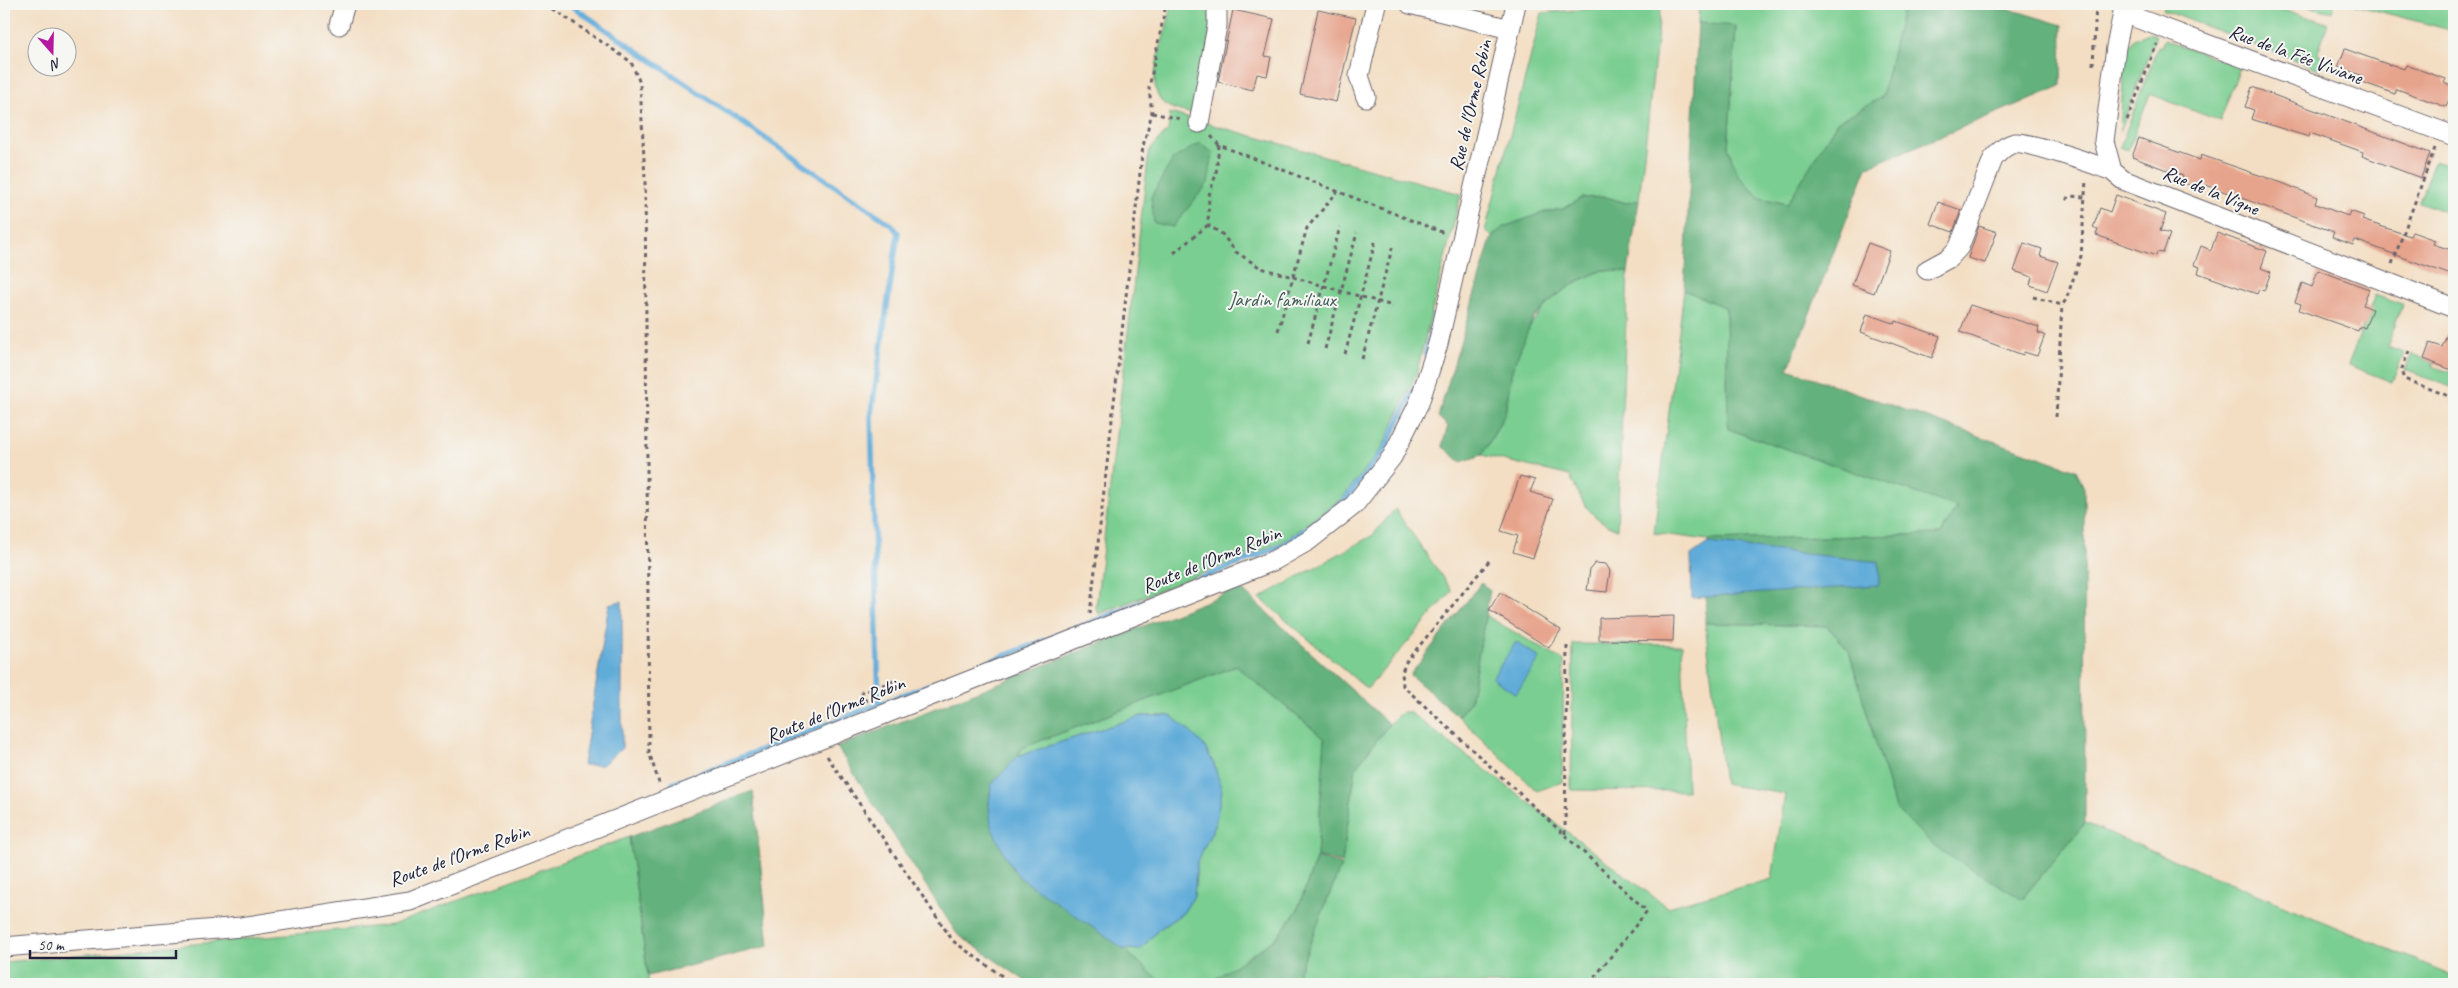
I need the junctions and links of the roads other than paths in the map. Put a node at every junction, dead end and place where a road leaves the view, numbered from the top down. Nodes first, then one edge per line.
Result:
1 (345, 4) edge
2 (1217, 4) edge
3 (1376, 4) edge
4 (1410, 4) edge
5 (1516, 4) edge
6 (2122, 8) edge
7 (339, 25) dead end
8 (1510, 29) junction
9 (1366, 97) dead end
10 (1199, 123) road end
11 (2448, 134) edge
12 (2112, 171) junction
13 (1467, 216) joint
14 (1927, 270) dead end
15 (2454, 308) edge
16 (4, 947) edge

1 - 7 street
2 - 10 street
3 - 9 street
4 - 8 street
5 - 8 street, Rue de l'Orme Robin
6 - 11 street, Rue de la Fée Viviane
6 - 12 street
8 - 13 street, Rue de l'Orme Robin
12 - 14 street, Rue de la Vigne
12 - 15 street, Rue de la Vigne
13 - 16 street, Route de l'Orme Robin

